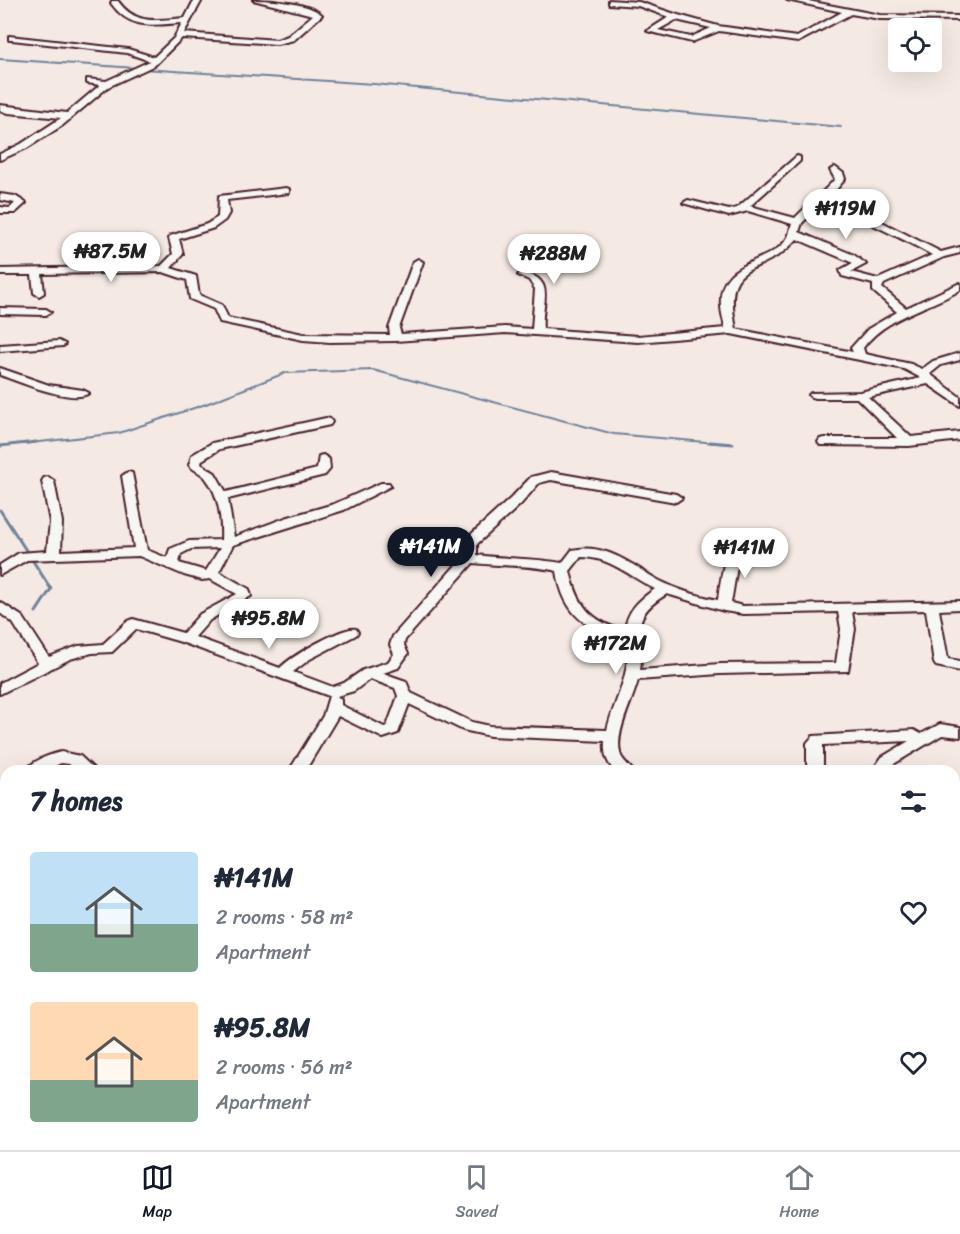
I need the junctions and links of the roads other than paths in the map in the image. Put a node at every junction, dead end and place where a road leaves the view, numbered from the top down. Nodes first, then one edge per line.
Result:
1 (198, 0) edge
2 (257, 0) edge
3 (614, 0) edge
4 (791, 0) edge
5 (115, 3) dead end
6 (848, 12) junction
7 (675, 17) junction
8 (960, 18) edge
9 (186, 20) junction
10 (717, 28) junction
11 (179, 35) junction
12 (12, 38) dead end
13 (156, 60) junction
14 (90, 81) dead end
15 (108, 84) junction
16 (0, 108) edge
17 (70, 116) junction
18 (0, 157) edge
19 (797, 159) dead end
20 (836, 170) dead end
21 (286, 191) dead end
22 (0, 197) edge
23 (825, 197) junction
24 (688, 203) dead end
25 (742, 208) junction
26 (0, 210) edge
27 (797, 222) junction
28 (794, 234) junction
29 (960, 250) edge
30 (940, 255) junction
31 (418, 262) dead end
32 (164, 269) junction
33 (0, 272) edge
34 (36, 272) junction
35 (523, 275) dead end
36 (879, 282) junction
37 (960, 286) edge
38 (39, 293) dead end
39 (903, 311) junction
40 (46, 312) dead end
41 (3, 313) edge
42 (538, 330) junction
43 (731, 331) junction
44 (396, 338) junction
45 (59, 344) dead end
46 (0, 348) edge
47 (860, 355) junction
48 (960, 356) edge
49 (0, 370) edge
50 (927, 376) junction
51 (83, 393) dead end
52 (815, 395) dead end
53 (860, 395) junction
54 (960, 402) edge
55 (326, 422) dead end
56 (960, 436) edge
57 (824, 442) dead end
58 (909, 442) junction
59 (323, 459) dead end
60 (128, 476) dead end
61 (48, 482) dead end
62 (385, 486) dead end
63 (222, 497) junction
64 (676, 498) dead end
65 (227, 542) junction
66 (738, 544) dead end
67 (141, 552) junction
68 (54, 554) junction
69 (471, 558) junction
70 (172, 564) junction
71 (565, 568) junction
72 (0, 571) edge
73 (212, 574) junction
74 (666, 589) junction
75 (960, 605) edge
76 (0, 606) edge
77 (844, 606) junction
78 (724, 607) junction
79 (932, 607) junction
80 (351, 632) dead end
81 (631, 637) junction
82 (186, 639) junction
83 (46, 664) junction
84 (960, 666) edge
85 (284, 673) junction
86 (368, 673) junction
87 (633, 675) junction
88 (0, 689) edge
89 (332, 692) junction
90 (405, 696) junction
91 (335, 708) junction
92 (960, 732) edge
93 (914, 735) dead end
94 (614, 736) junction
95 (45, 765) edge
96 (82, 765) edge
97 (300, 765) edge
98 (620, 765) edge
99 (815, 765) edge
100 (884, 765) edge

1 - 9 street
2 - 11 street
3 - 7 street
4 - 6 street
5 - 9 street
6 - 8 street
6 - 10 street
7 - 10 street
7 - 10 street
9 - 11 street
11 - 13 street
12 - 13 street
13 - 15 street
14 - 15 street
15 - 17 street
16 - 17 street
17 - 18 street
19 - 25 street
20 - 23 street
21 - 32 street
22 - 26 street
23 - 27 street
23 - 30 street
24 - 25 street
25 - 27 street
27 - 28 street
28 - 36 street
28 - 43 street
29 - 30 street
30 - 36 street
31 - 44 street
32 - 34 street
32 - 44 street
33 - 34 street
34 - 38 street
35 - 42 street
36 - 39 street
37 - 39 street
39 - 47 street
40 - 41 street
42 - 43 street
42 - 44 street
43 - 47 street
45 - 46 street
47 - 50 street
48 - 50 street
49 - 51 street
50 - 53 street
50 - 54 street
52 - 53 street
53 - 58 street
55 - 63 street
56 - 58 street
57 - 58 street
59 - 63 street
60 - 67 street
61 - 68 street
62 - 65 street
63 - 65 street
64 - 69 street
65 - 70 street
65 - 73 street
66 - 78 street
67 - 68 street
67 - 70 street
68 - 72 street
69 - 71 street
69 - 86 street
70 - 73 street
71 - 74 street
71 - 81 street
73 - 82 street
74 - 78 street
74 - 81 street
75 - 79 street
76 - 83 street
77 - 78 street
77 - 79 street
77 - 87 street
79 - 84 street
80 - 85 street
81 - 87 street
82 - 83 street
82 - 85 street
83 - 88 street
85 - 89 street
86 - 89 street
86 - 90 street
87 - 94 street
89 - 91 street
90 - 91 street
90 - 94 street
91 - 97 street
92 - 100 street
93 - 99 street
94 - 98 street
95 - 96 street

